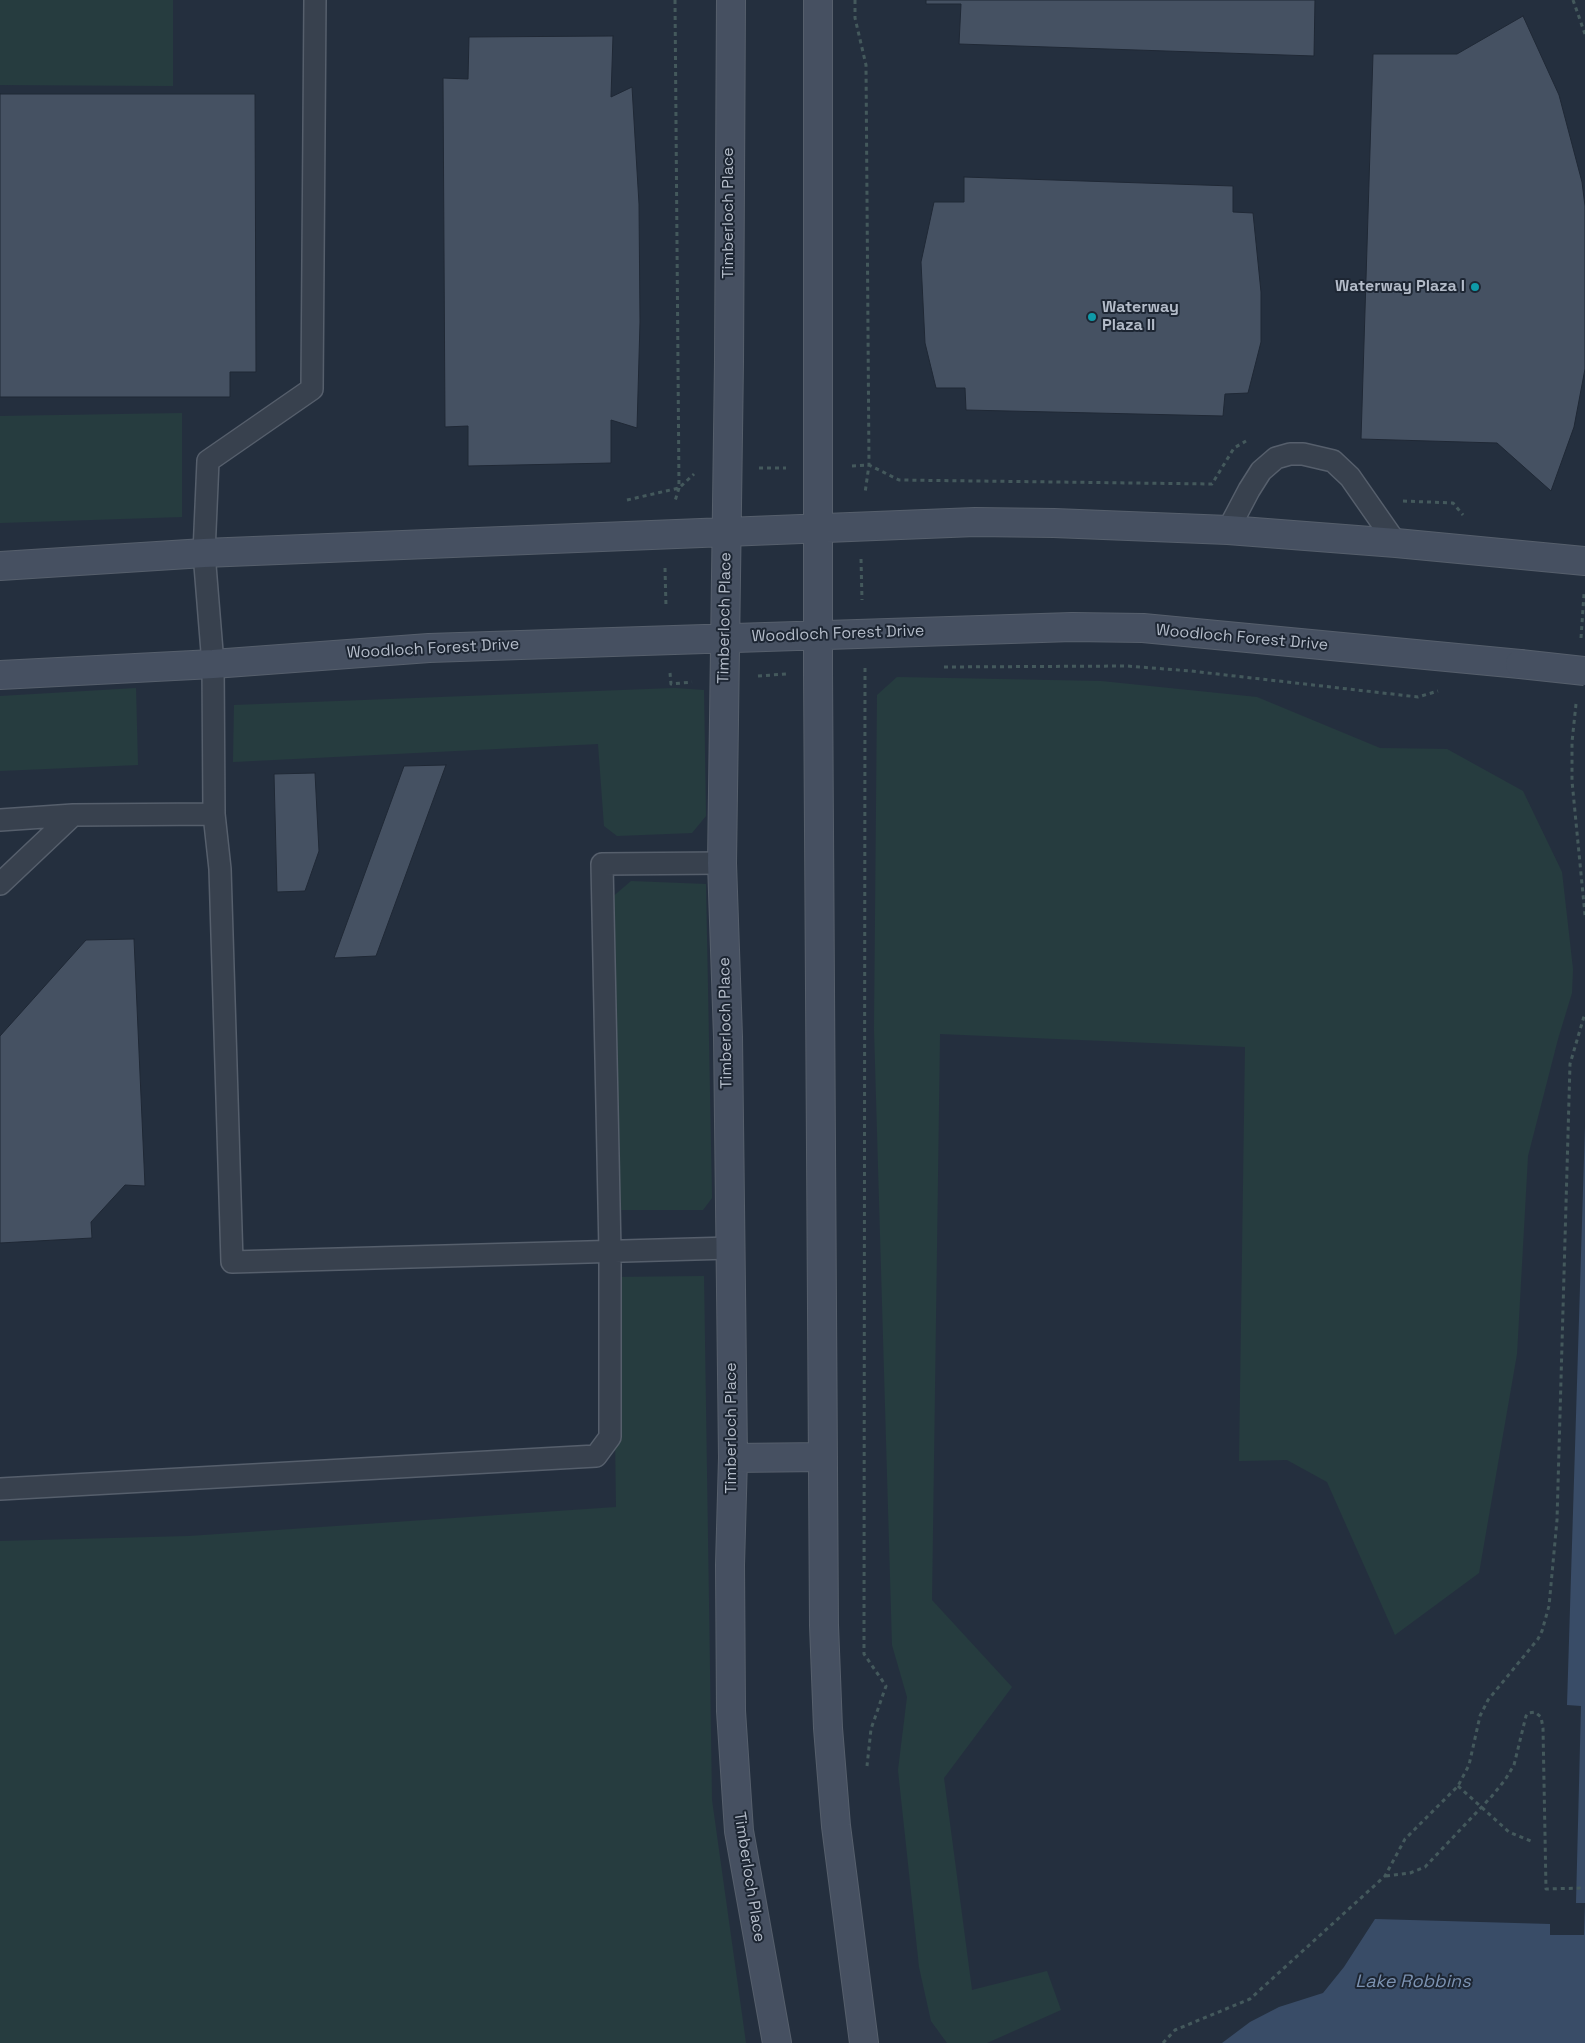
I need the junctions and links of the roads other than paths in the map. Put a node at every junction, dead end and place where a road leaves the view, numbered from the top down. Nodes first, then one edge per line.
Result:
1 (315, 0) edge
2 (731, 0) edge
3 (818, 0) edge
4 (818, 529) junction
5 (1228, 530) junction
6 (726, 532) junction
7 (1396, 543) junction
8 (204, 553) junction
9 (1585, 561) edge
10 (0, 566) edge
11 (818, 635) junction
12 (725, 638) junction
13 (213, 664) junction
14 (1581, 670) edge
15 (0, 675) edge
16 (214, 814) junction
17 (73, 815) junction
18 (0, 820) edge
19 (722, 863) junction
20 (0, 884) edge
21 (730, 1248) junction
22 (610, 1252) junction
23 (823, 1457) junction
24 (733, 1458) junction
25 (0, 1489) edge
26 (776, 2043) edge
27 (864, 2043) edge

1 - 8 lane
2 - 6 street, Timberloch Place
3 - 4 street
4 - 5 street
4 - 6 street
4 - 11 street
5 - 7 street
5 - 7 lane
6 - 8 street
6 - 12 street, Timberloch Place
7 - 9 street
8 - 10 street
8 - 13 lane
11 - 12 street, Woodloch Forest Drive
11 - 14 street, Woodloch Forest Drive, bridge
11 - 23 street
12 - 13 street, Woodloch Forest Drive
12 - 19 street, Timberloch Place
13 - 15 street, Woodloch Forest Drive
13 - 16 lane
16 - 17 lane
16 - 22 lane
17 - 18 lane
17 - 20 lane
19 - 21 street, Timberloch Place
19 - 22 lane
21 - 22 lane
21 - 24 street, Timberloch Place
22 - 25 lane
23 - 24 street
23 - 27 street
24 - 26 street, Timberloch Place

